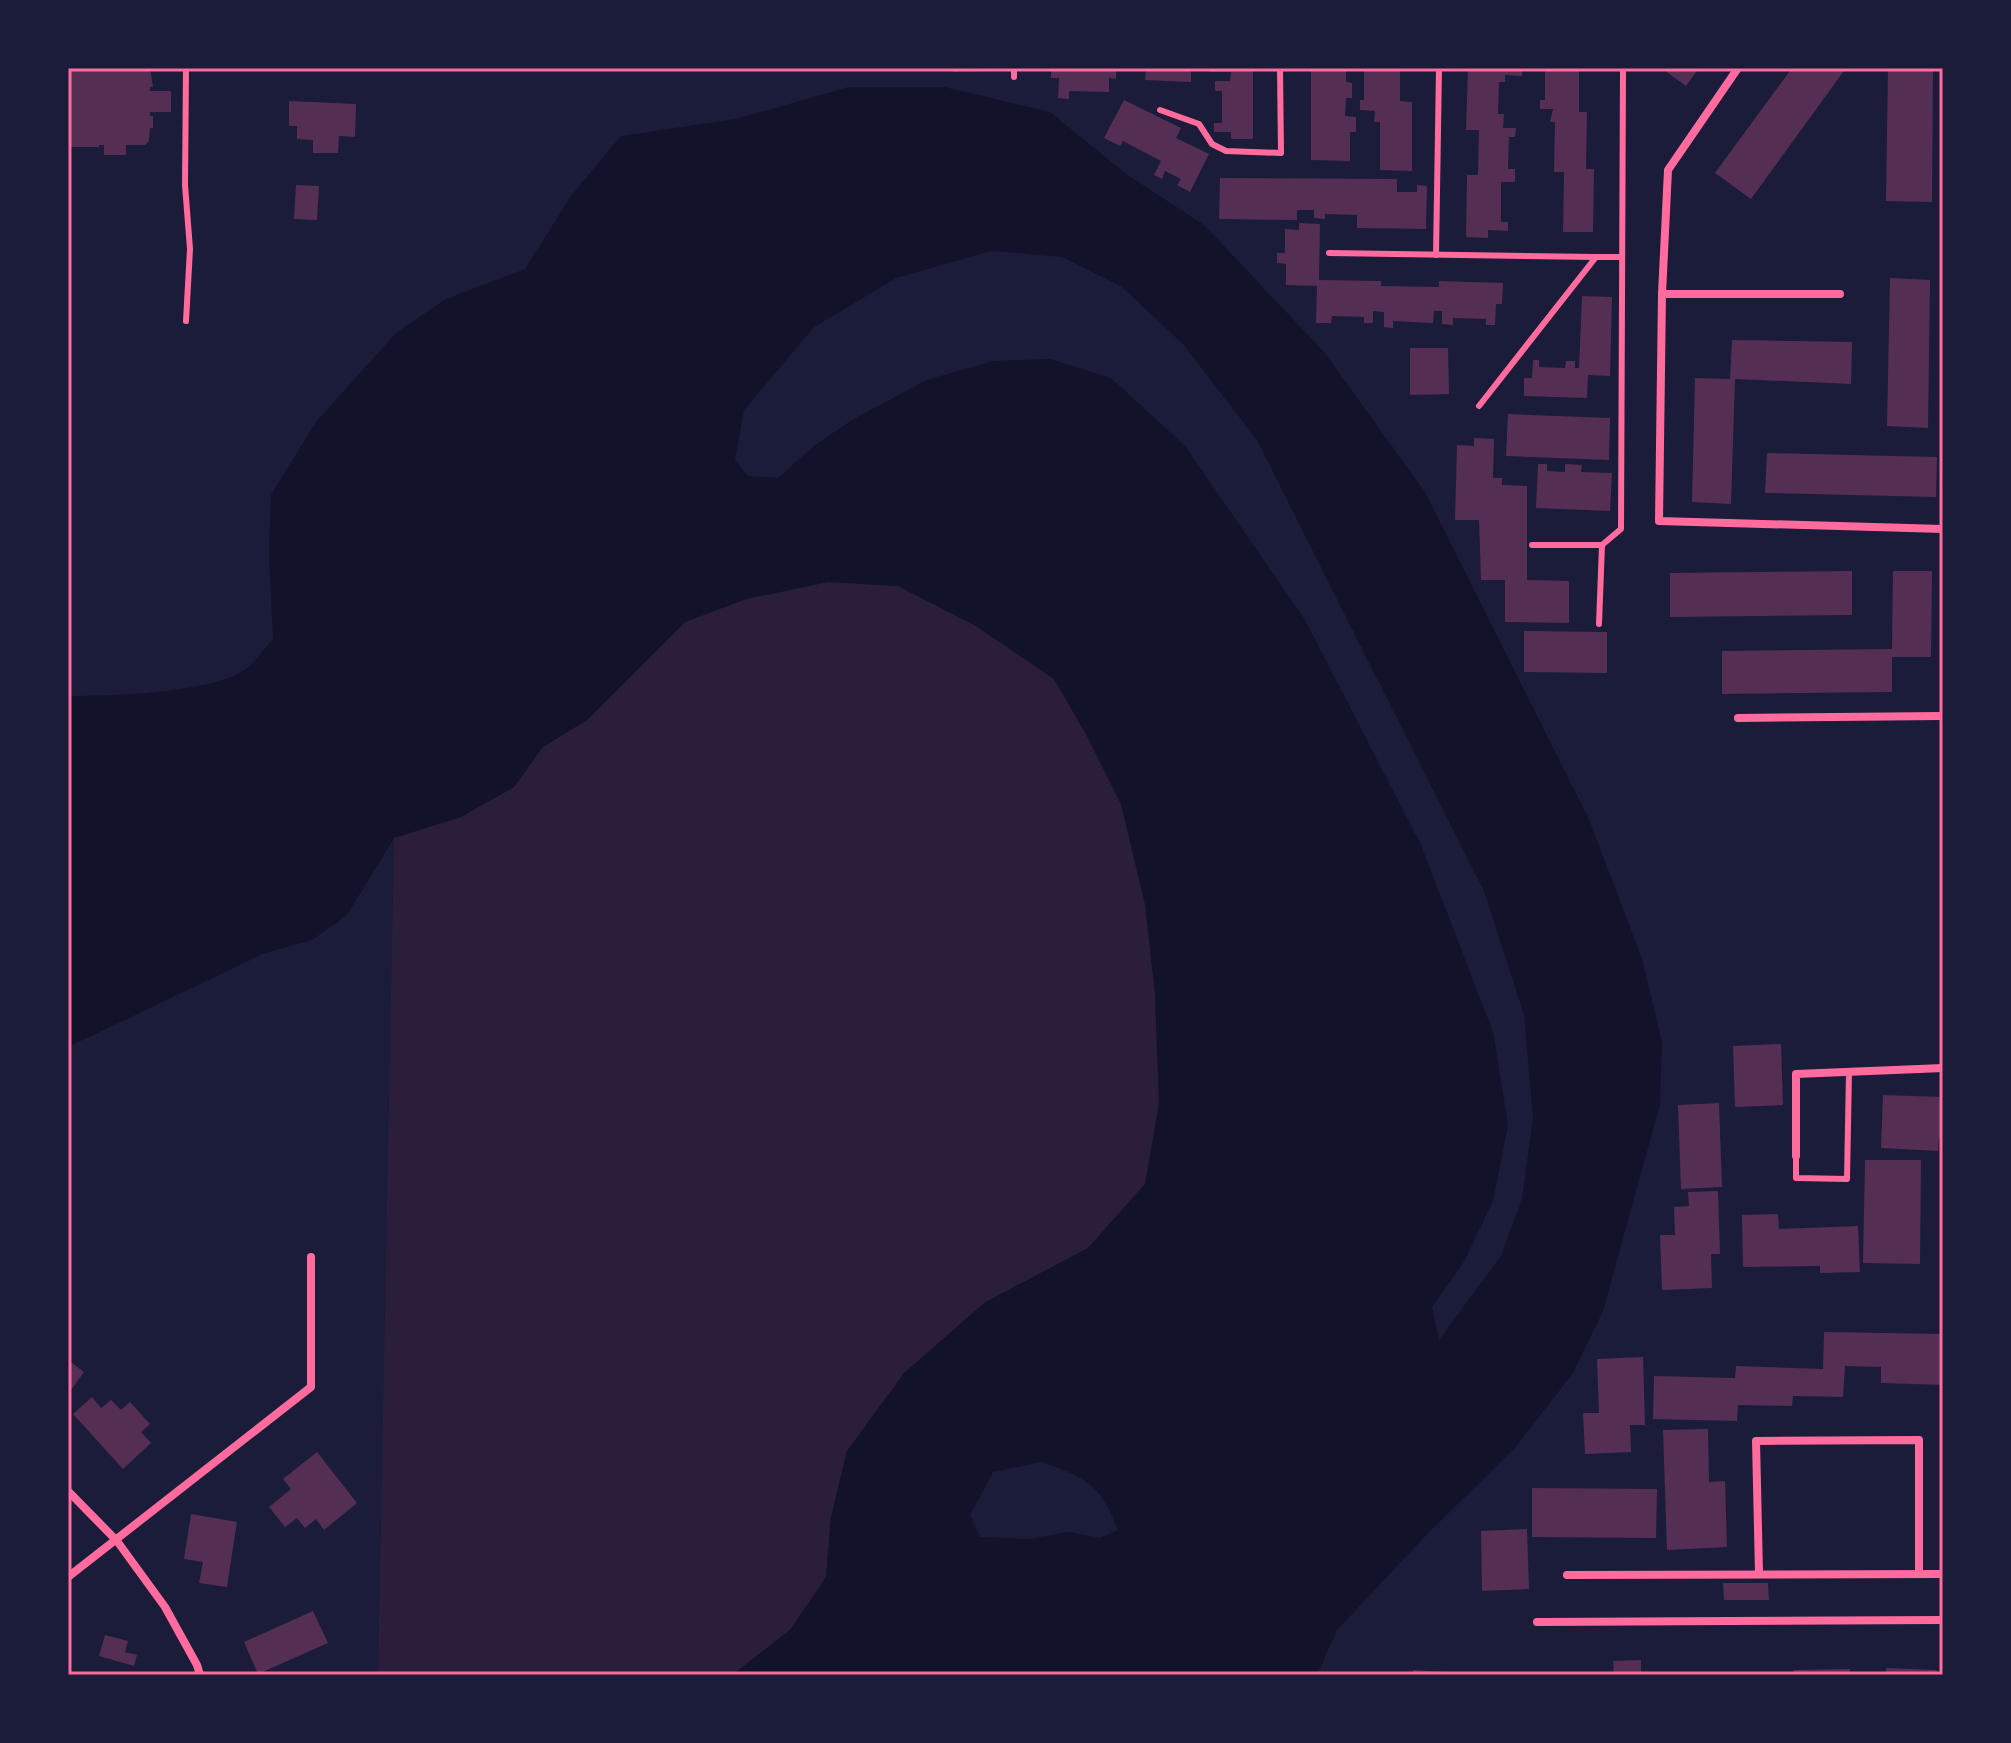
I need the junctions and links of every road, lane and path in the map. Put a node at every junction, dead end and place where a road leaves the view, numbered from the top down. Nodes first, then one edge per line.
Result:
1 (186, 68) edge
2 (1014, 68) edge
3 (1280, 68) edge
4 (1439, 68) edge
5 (1623, 68) edge
6 (1738, 68) edge
7 (1014, 77) dead end
8 (1160, 110) dead end
9 (1329, 253) dead end
10 (1436, 255) junction
11 (1596, 257) junction
12 (1620, 257) junction
13 (1662, 294) junction
14 (1840, 294) dead end
15 (186, 321) dead end
16 (1479, 406) dead end
17 (1943, 529) edge
18 (1532, 545) dead end
19 (1602, 545) junction
20 (1599, 624) dead end
21 (1943, 716) edge
22 (1738, 718) dead end
23 (1943, 1068) edge
24 (1849, 1072) junction
25 (1796, 1156) joint
26 (311, 1257) dead end
27 (68, 1491) edge
28 (117, 1541) junction
29 (1759, 1573) junction
30 (1919, 1574) junction
31 (1943, 1574) edge
32 (1567, 1575) dead end
33 (68, 1577) edge
34 (1943, 1620) edge
35 (1537, 1622) dead end
36 (200, 1675) edge

1 - 15 lane
2 - 7 lane
3 - 8 lane
4 - 10 lane
5 - 12 lane
6 - 13 street
9 - 10 lane
10 - 11 lane
11 - 12 lane
11 - 16 lane
12 - 19 lane
13 - 14 street
13 - 17 street
18 - 19 lane
19 - 20 lane
21 - 22 street
23 - 24 street
24 - 25 street
24 - 25 lane
26 - 28 street
27 - 28 street
28 - 33 street
28 - 36 street
29 - 30 street
29 - 30 street
29 - 32 street
30 - 31 street
34 - 35 street

